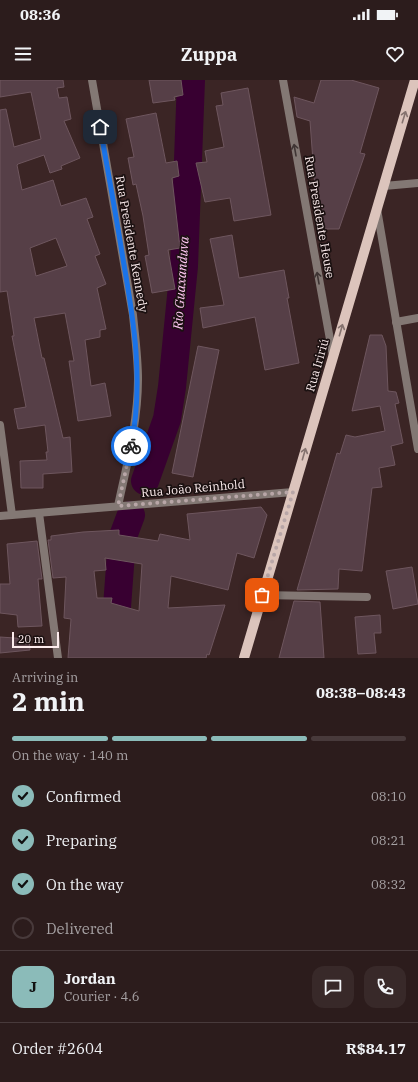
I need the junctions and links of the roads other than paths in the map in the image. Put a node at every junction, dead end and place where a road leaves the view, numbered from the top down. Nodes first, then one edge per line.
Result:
1 (92, 80) edge
2 (283, 80) edge
3 (415, 80) edge
4 (418, 184) edge
5 (384, 186) junction
6 (377, 208) junction
7 (418, 318) edge
8 (396, 322) junction
9 (333, 357) junction
10 (0, 425) edge
11 (418, 449) edge
12 (293, 492) junction
13 (118, 506) junction
14 (39, 513) junction
15 (12, 515) junction
16 (0, 516) edge
17 (262, 595) junction
18 (367, 597) dead end
19 (58, 658) edge
20 (244, 658) edge

1 - 13 street, Rua Presidente Kennedy
9 -> 2 street, Rua Presidente Heuse
5 -> 3 main road, Rua Iririú
4 - 5 street
5 - 6 main road, Rua Iririú
6 - 8 street
9 -> 6 main road, Rua Iririú
7 - 8 street
8 - 11 street
12 -> 9 main road, Rua Iririú
10 - 15 street
12 - 13 street, Rua João Reinhold
12 - 17 main road, Rua Iririú
13 - 14 street, Rua João Reinhold
14 - 15 street, Rua João Reinhold
14 - 19 street
15 - 16 street, Rua João Reinhold
17 - 18 street
17 - 20 main road, Rua Iririú

